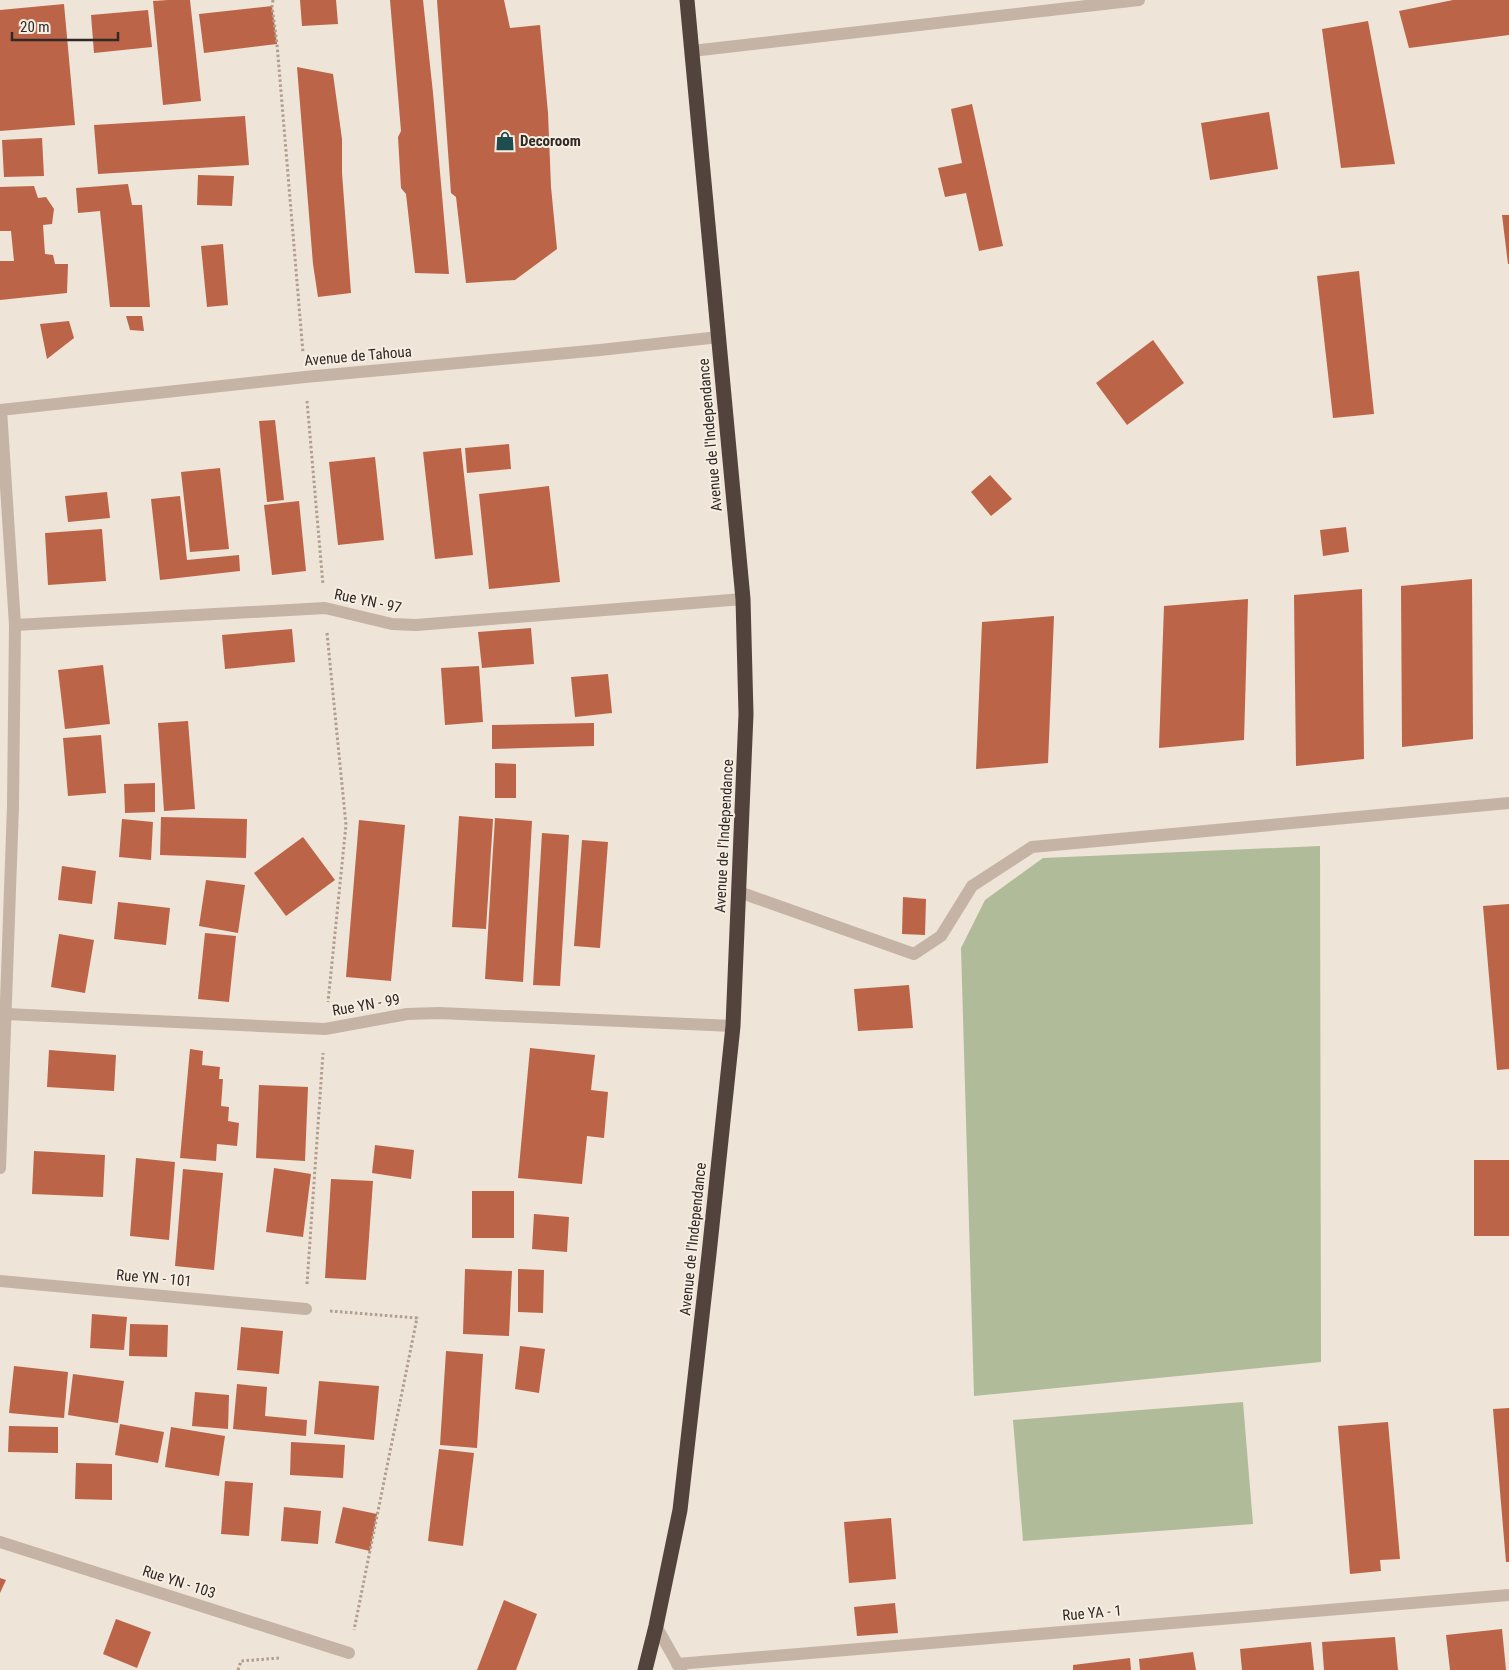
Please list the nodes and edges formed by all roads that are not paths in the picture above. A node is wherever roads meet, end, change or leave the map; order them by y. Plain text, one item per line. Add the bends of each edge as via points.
1 (687, 0) edge
2 (1139, 0) edge
3 (692, 51) junction
4 (719, 337) junction
5 (1, 410) edge
6 (743, 599) junction
7 (15, 625) junction
8 (1509, 803) edge
9 (739, 892) junction
10 (6, 1014) junction
11 (733, 1026) junction
12 (0, 1168) edge
13 (0, 1280) edge
14 (306, 1309) road end
15 (0, 1542) edge
16 (1509, 1595) edge
17 (656, 1626) junction
18 (349, 1653) road end
19 (679, 1667) edge
20 (645, 1670) edge

1 - 3 highway, Avenue de l'Independance
2 - 3 street
3 - 4 highway, Avenue de l'Independance
4 - 5 street, Avenue de Tahoua
4 - 6 highway, Avenue de l'Independance
5 - 7 street
6 - 7 street, Rue YN - 97 via 416,625 392,624 325,608
6 - 9 highway, Avenue de l'Independance via 746,714
7 - 10 street
8 - 9 street via 1032,847 972,886 941,936 914,954
9 - 11 highway, Avenue de l'Independance
10 - 11 street, Rue YN - 99 via 325,1029 407,1014 439,1013
10 - 12 street
11 - 17 highway, Avenue de l'Independance via 680,1510
13 - 14 street, Rue YN - 101
15 - 18 street, Rue YN - 103
16 - 19 street, Rue YA - 1
17 - 19 street
17 - 20 highway, Avenue de l'Independance

